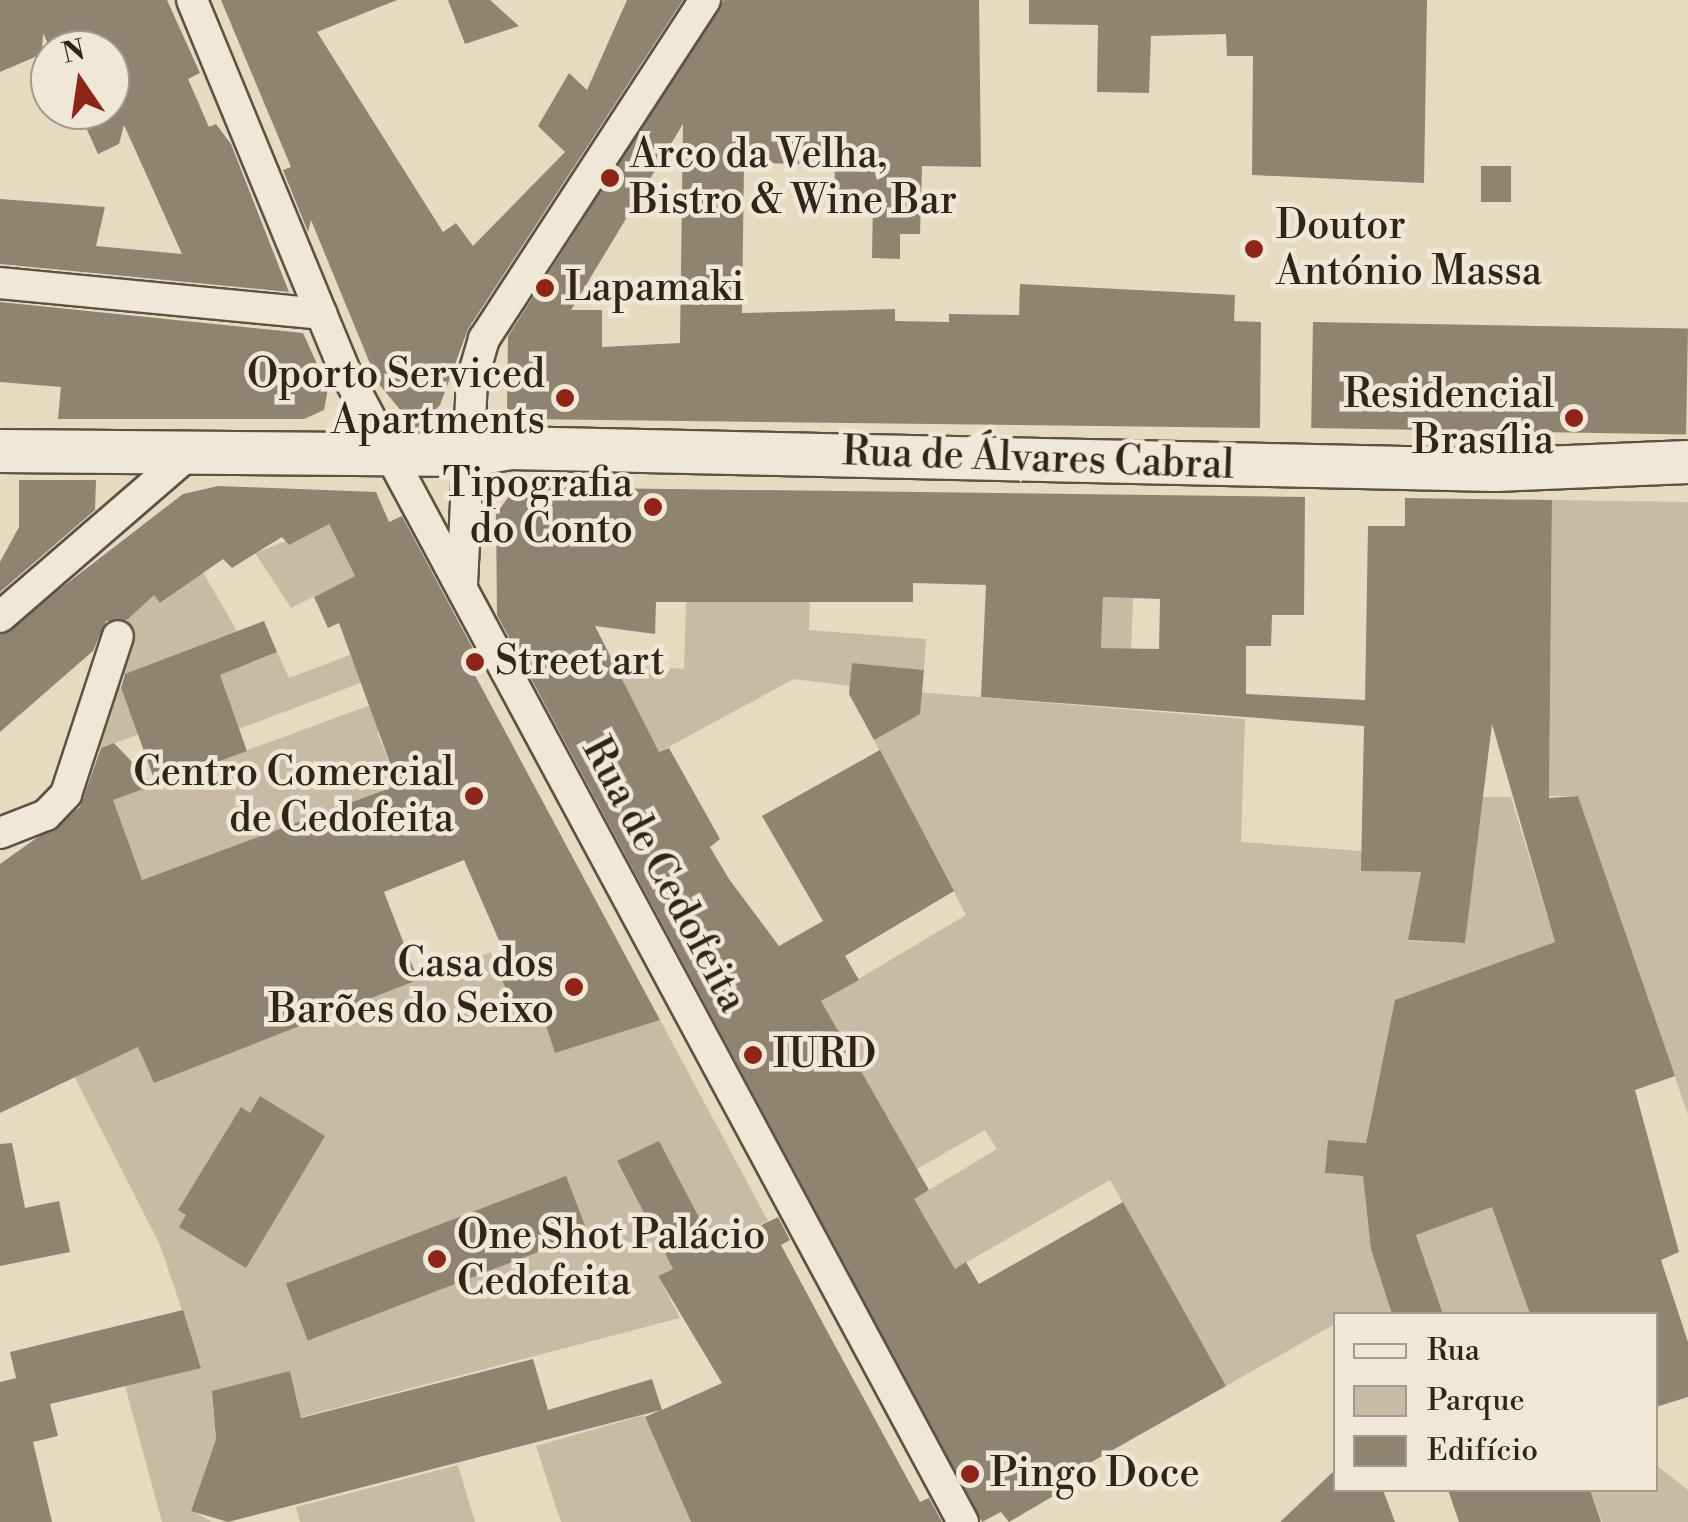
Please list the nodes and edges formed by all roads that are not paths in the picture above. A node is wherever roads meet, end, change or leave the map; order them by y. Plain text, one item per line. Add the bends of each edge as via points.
1 (192, 0) edge
2 (705, 0) edge
3 (0, 283) edge
4 (322, 314) junction
5 (0, 451) edge
6 (190, 453) junction
7 (388, 453) junction
8 (472, 455) junction
9 (1688, 462) edge
10 (462, 584) junction
11 (0, 617) edge
12 (118, 636) dead end
13 (0, 833) edge
14 (963, 1522) edge

1 - 4 street, Rua de Cedofeita
2 - 8 street via 492,324 472,380
3 - 4 street
4 - 7 street, Rua de Cedofeita
5 - 6 main road, Rua de Álvares Cabral
6 - 7 main road, Rua de Álvares Cabral
6 - 11 street
7 - 8 main road, Rua de Álvares Cabral
7 - 10 street, Rua de Cedofeita
8 - 9 main road, Rua de Álvares Cabral via 510,448 927,453 1013,464 1495,470
8 - 10 street
10 - 14 street, Rua de Cedofeita
12 - 13 street via 66,794 46,815

